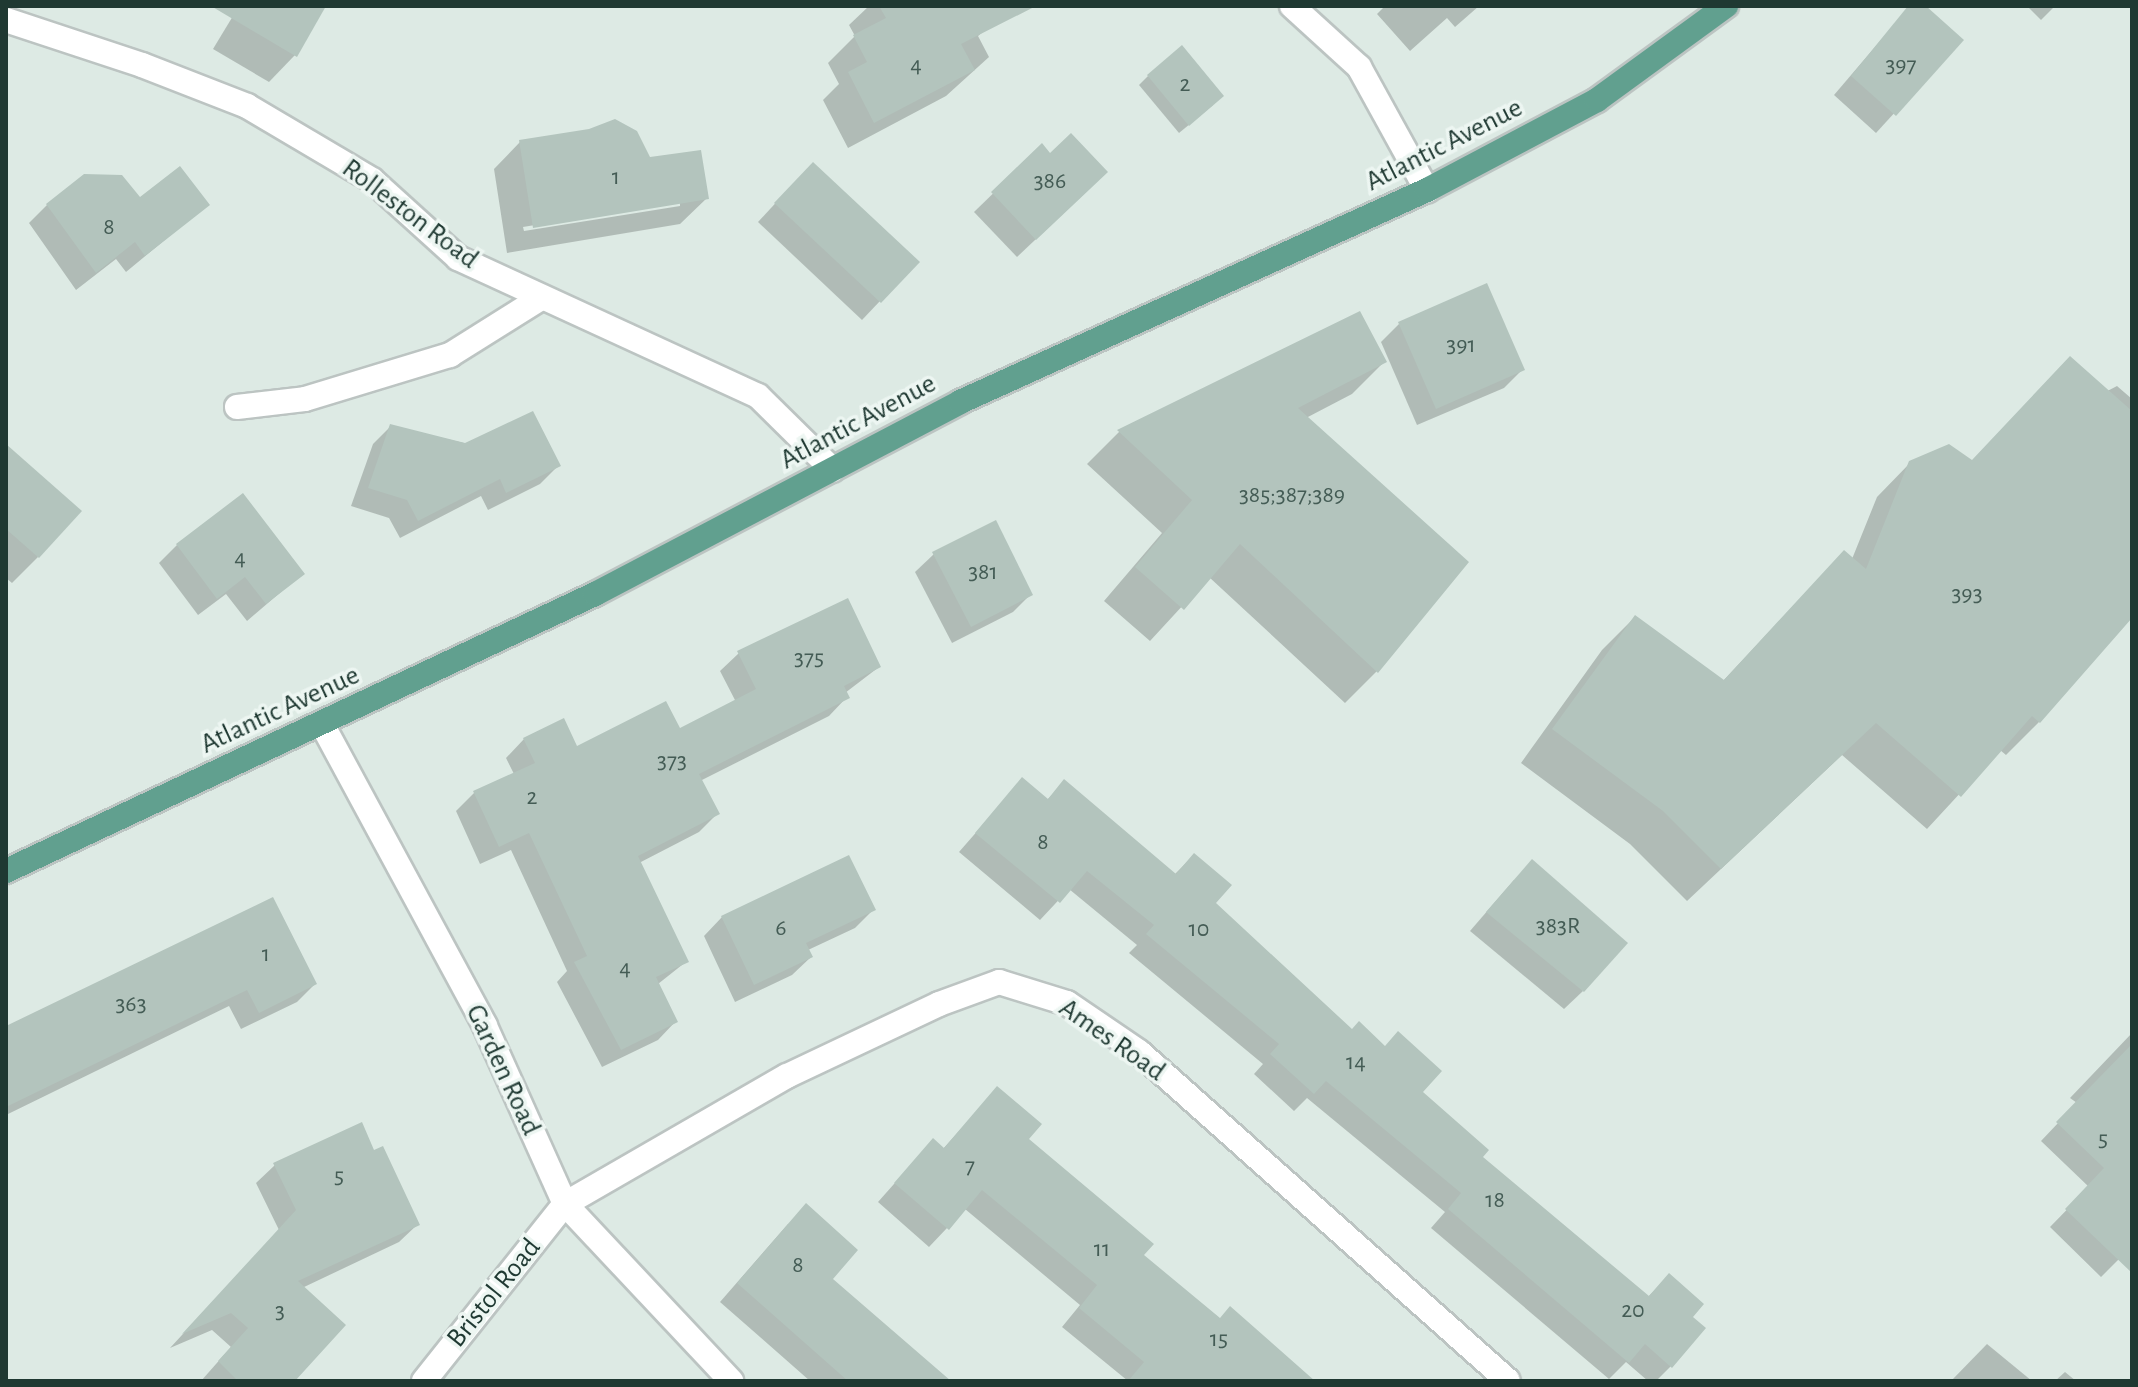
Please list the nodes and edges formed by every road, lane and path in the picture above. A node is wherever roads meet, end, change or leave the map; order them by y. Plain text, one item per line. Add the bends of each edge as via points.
1 (1292, 6) edge
2 (1726, 6) edge
3 (6, 20) edge
4 (1427, 190) junction
5 (541, 298) junction
6 (237, 407) dead end
7 (833, 470) junction
8 (322, 724) junction
9 (6, 871) edge
10 (565, 1204) junction
11 (424, 1381) edge
12 (731, 1381) edge
13 (1508, 1381) edge

1 - 4 street via 1359,67
2 - 4 main road, Atlantic Avenue via 1597,100
3 - 5 street, Rolleston Road via 247,106 372,180 458,258
4 - 7 main road, Atlantic Avenue via 960,402
5 - 6 street via 450,355 305,399
5 - 7 street, Rolleston Road via 674,353 758,396
7 - 8 main road, Atlantic Avenue via 595,594
8 - 9 main road, Atlantic Avenue
8 - 10 street, Garden Road via 485,1026
10 - 11 street, Bristol Road
10 - 12 street, Garden Road
10 - 13 street, Ames Road via 787,1076 939,1004 999,982 1067,1003 1139,1052

